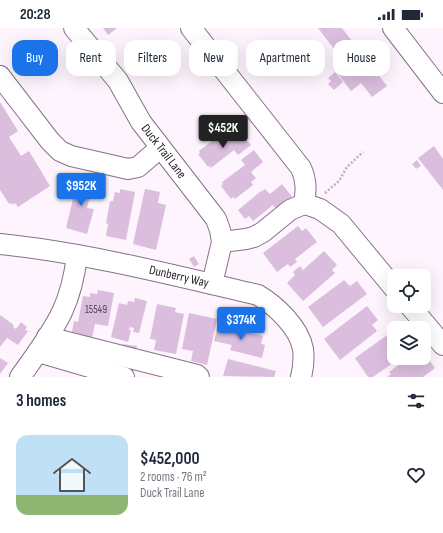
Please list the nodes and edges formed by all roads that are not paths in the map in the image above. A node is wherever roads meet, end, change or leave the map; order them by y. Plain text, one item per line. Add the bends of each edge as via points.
1 (74, 28) edge
2 (191, 28) edge
3 (393, 28) edge
4 (0, 76) edge
5 (443, 93) edge
6 (160, 148) junction
7 (308, 205) junction
8 (222, 242) junction
9 (0, 244) edge
10 (77, 255) junction
11 (387, 280) edge
12 (212, 284) junction
13 (416, 313) edge
14 (42, 345) junction
15 (443, 346) edge
16 (305, 376) edge
17 (20, 377) edge
18 (124, 377) edge
19 (199, 377) edge

1 - 6 street, Duck Trail Lane via 118,82 141,122
2 - 7 street via 301,168 305,177
3 - 5 street
4 - 6 street via 50,141 60,151 71,156 128,169 138,167
6 - 8 street, Duck Trail Lane via 216,219
7 - 8 street via 290,210 254,237
7 - 11 street via 320,209 341,224
8 - 12 street, Duck Trail Lane
9 - 10 street, Dunberry Way
10 - 12 street, Dunberry Way
10 - 14 street via 63,311
12 - 16 street, Dunberry Way via 258,295 272,303 296,332 303,349
13 - 15 street
14 - 17 street
14 - 18 street
14 - 19 street

